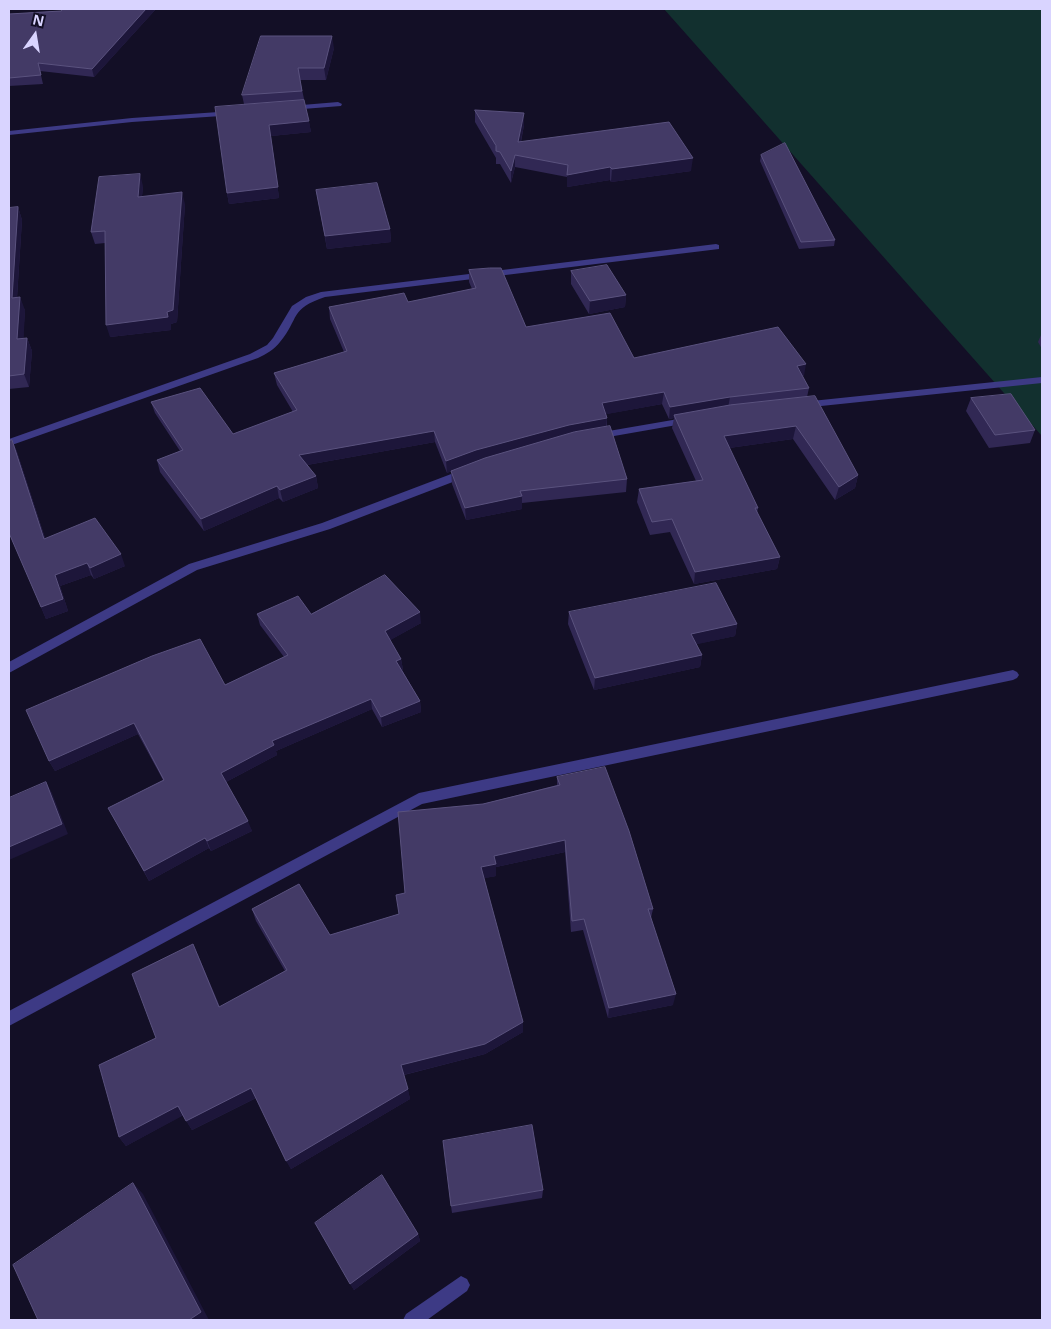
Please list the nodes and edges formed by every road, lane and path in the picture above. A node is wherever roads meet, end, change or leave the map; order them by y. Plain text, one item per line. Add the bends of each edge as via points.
1 (338, 104) dead end
2 (281, 109) edge
3 (243, 112) edge
4 (9, 133) edge
5 (716, 247) dead end
6 (1042, 380) edge
7 (787, 407) edge
8 (699, 418) edge
9 (583, 438) edge
10 (9, 443) edge
11 (481, 466) edge
12 (9, 668) edge
13 (1014, 675) dead end
14 (9, 1019) edge
15 (461, 1285) dead end
16 (412, 1320) edge

1 - 2 street
3 - 4 street
5 - 10 street via 324,294 295,308 277,340 254,356
6 - 7 street
8 - 9 street
11 - 12 street via 326,526 193,568
13 - 14 street via 418,799
15 - 16 street

